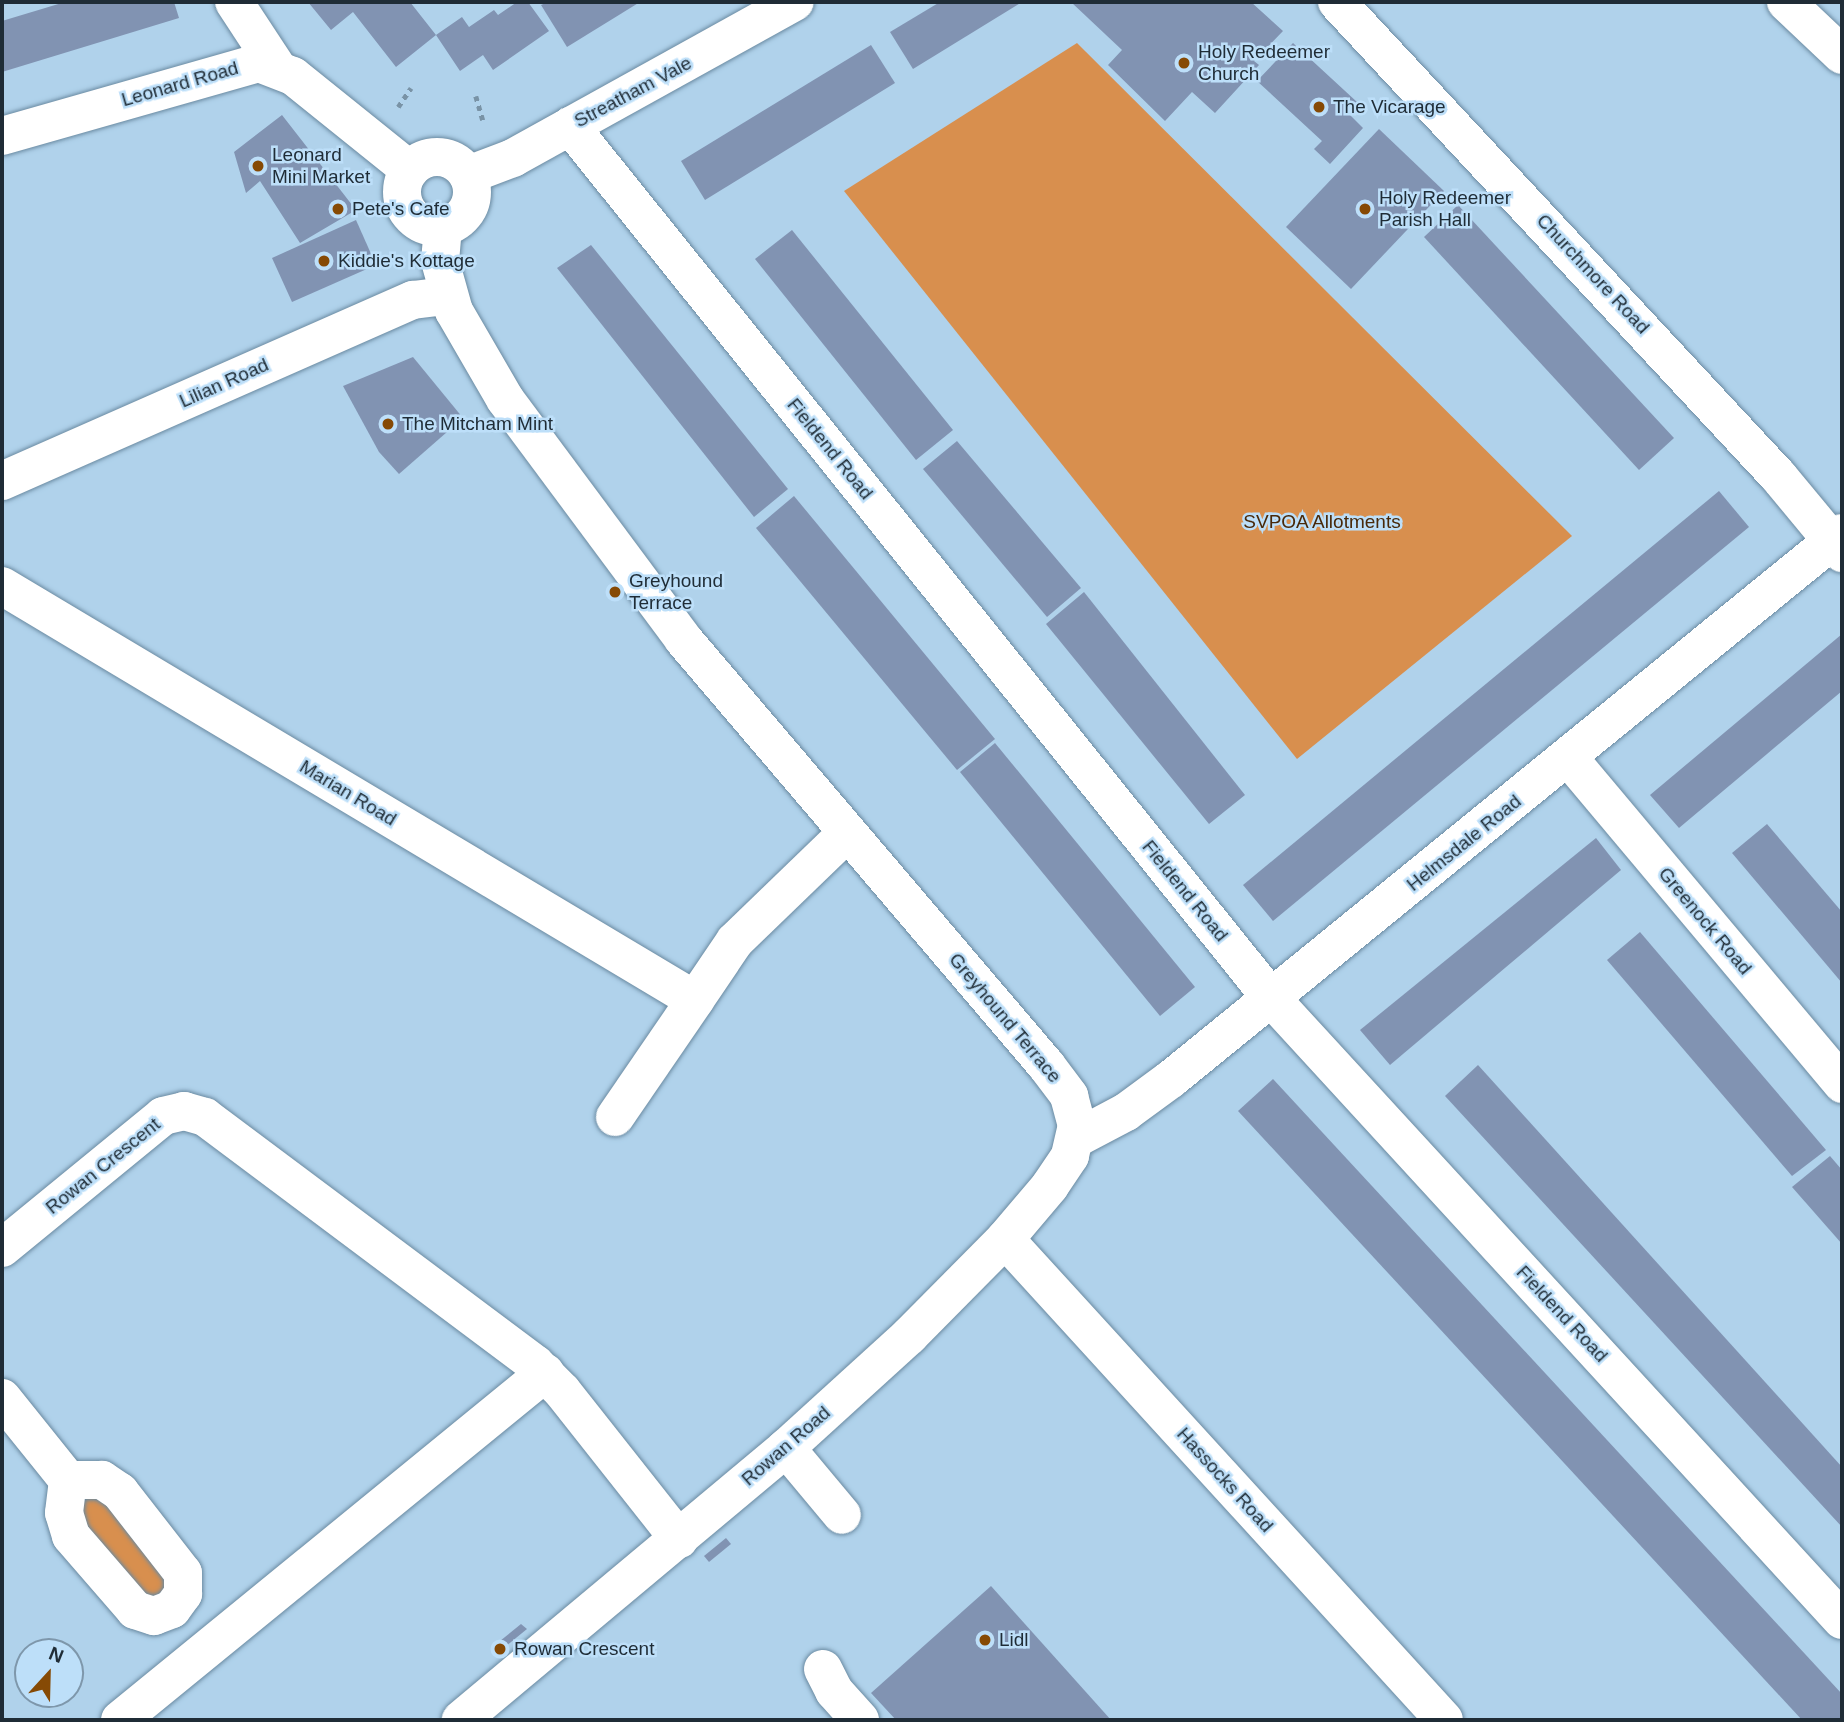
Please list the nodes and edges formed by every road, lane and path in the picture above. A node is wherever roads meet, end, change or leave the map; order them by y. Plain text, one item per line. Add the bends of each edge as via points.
1 (234, 2) edge
2 (794, 2) edge
3 (1337, 2) edge
4 (1786, 2) edge
5 (1842, 55) edge
6 (276, 66) junction
7 (411, 88) dead end
8 (476, 96) dead end
9 (398, 107) dead end
10 (483, 120) dead end
11 (570, 126) junction
12 (2, 136) edge
13 (410, 170) junction
14 (468, 175) junction
15 (443, 227) junction
16 (449, 296) junction
17 (2, 481) edge
18 (1839, 542) edge
19 (2, 586) edge
20 (1568, 757) junction
21 (847, 833) junction
22 (1272, 999) junction
23 (695, 1000) junction
24 (1842, 1084) edge
25 (615, 1117) dead end
26 (1075, 1139) junction
27 (1005, 1238) junction
28 (2, 1248) edge
29 (545, 1373) junction
30 (2, 1398) edge
31 (786, 1448) junction
32 (68, 1480) junction
33 (842, 1515) dead end
34 (678, 1539) junction
35 (172, 1609) junction
36 (1842, 1620) edge
37 (208, 1648) junction
38 (823, 1669) dead end
39 (120, 1720) edge
40 (461, 1720) edge
41 (860, 1720) edge
42 (1444, 1720) edge

1 - 6 street
2 - 11 street, Streatham Vale
3 - 18 street, Churchmore Road
4 - 5 street
6 - 12 street, Leonard Road via 237,66
6 - 13 street
7 - 9 path
8 - 10 path
11 - 14 street, Streatham Vale via 508,161
11 - 22 street, Fieldend Road
13 - 14 street via 434,157 459,165
13 - 15 street via 402,189 407,210 422,224
14 - 15 street via 472,188 466,213
15 - 16 street, Greyhound Terrace via 440,261
16 - 17 street, Lilian Road via 413,300
16 - 21 street, Greyhound Terrace via 482,367 618,554 716,680
18 - 20 street, Helmsdale Road
19 - 23 street, Marian Road
20 - 22 street, Helmsdale Road
20 - 24 street, Greenock Road
21 - 23 street via 734,941
21 - 26 street, Greyhound Terrace via 1061,1083 1075,1108
22 - 26 street, Helmsdale Road via 1126,1112
22 - 36 street, Fieldend Road
23 - 25 street
26 - 27 street, Rowan Road via 1065,1165
27 - 31 street, Rowan Road via 909,1336
27 - 42 street, Hassocks Road
28 - 29 street, Rowan Crescent via 152,1124 173,1112 195,1113 235,1136
29 - 34 street, Rowan Crescent
29 - 37 street
30 - 32 street
31 - 33 street
31 - 34 street, Rowan Road
32 - 35 street via 64,1513 71,1536 135,1610 154,1616
32 - 35 street via 102,1480 120,1492 183,1573 183,1594
34 - 40 street, Rowan Road
35 - 37 street
37 - 39 street
38 - 41 street via 834,1691

